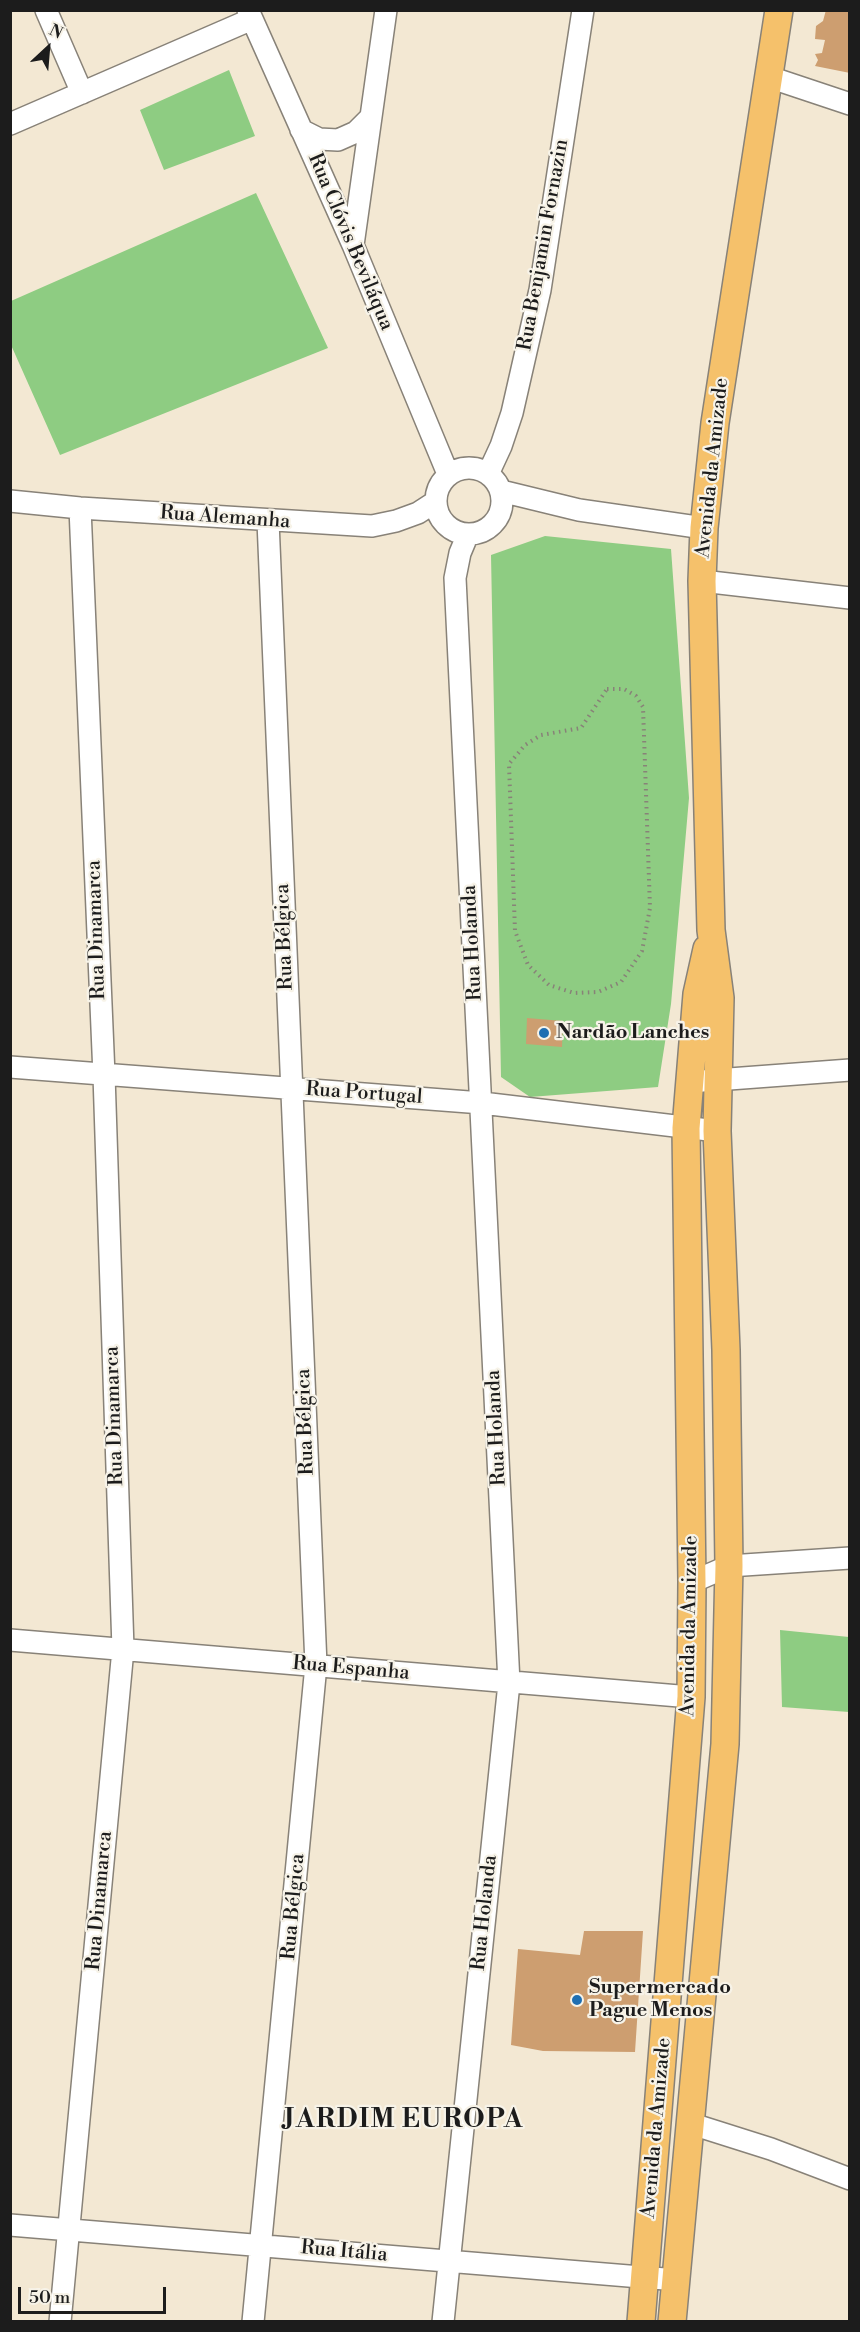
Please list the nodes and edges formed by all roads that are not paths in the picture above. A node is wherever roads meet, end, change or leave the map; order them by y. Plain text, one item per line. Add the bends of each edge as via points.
1 (45, 10) edge
2 (386, 10) edge
3 (583, 10) edge
4 (780, 10) edge
5 (250, 15) edge
6 (769, 77) junction
7 (82, 93) junction
8 (849, 104) edge
9 (370, 118) junction
10 (10, 124) edge
11 (301, 130) junction
12 (353, 245) junction
13 (448, 474) junction
14 (488, 474) junction
15 (501, 491) junction
16 (10, 501) edge
17 (435, 502) junction
18 (80, 508) junction
19 (267, 521) junction
20 (704, 528) junction
21 (468, 534) junction
22 (702, 580) junction
23 (849, 598) edge
24 (711, 930) junction
25 (10, 1067) edge
26 (849, 1070) edge
27 (104, 1075) junction
28 (689, 1082) junction
29 (719, 1082) junction
30 (291, 1088) junction
31 (482, 1103) junction
32 (686, 1128) junction
33 (717, 1131) junction
34 (849, 1558) edge
35 (729, 1566) junction
36 (692, 1582) junction
37 (10, 1640) edge
38 (123, 1649) junction
39 (316, 1665) junction
40 (509, 1683) junction
41 (691, 1697) junction
42 (725, 1744) junction
43 (692, 2124) junction
44 (849, 2179) edge
45 (10, 2225) edge
46 (70, 2230) junction
47 (262, 2246) junction
48 (449, 2261) junction
49 (645, 2278) junction
50 (678, 2280) junction
51 (60, 2322) edge
52 (253, 2322) edge
53 (442, 2322) edge
54 (641, 2322) edge
55 (672, 2322) edge

1 - 7 street
2 - 9 street
3 - 14 street, Rua Benjamin Fornazin via 540,290 512,413
4 - 6 main road, Avenida da Amizade
5 - 7 street
5 - 11 street, Rua Clóvis Beviláqua
6 - 8 street
6 - 20 main road, Avenida da Amizade via 715,423
7 - 10 street
9 - 11 street via 356,132 338,140 319,139
9 - 12 street
11 - 12 street, Rua Clóvis Beviláqua
12 - 13 street, Rua Clóvis Beviláqua
13 - 14 street via 468,468
13 - 17 street
14 - 15 street
15 - 20 street via 579,510
15 - 21 street via 499,516 491,526
16 - 18 street, Rua Alemanha
17 - 19 street, Rua Alemanha via 396,522 372,526
17 - 21 street via 442,520
18 - 19 street, Rua Alemanha
18 - 27 street, Rua Dinamarca
19 - 30 street, Rua Bélgica
20 - 22 main road, Avenida da Amizade
21 - 31 street, Rua Holanda via 459,553 455,578
22 - 23 street
22 - 24 main road, Avenida da Amizade
24 - 28 main road, Avenida da Amizade via 697,994
24 - 29 main road, Avenida da Amizade via 720,998
25 - 27 street, Rua Portugal
26 - 29 street
27 - 30 street, Rua Portugal
27 - 38 street, Rua Dinamarca
28 - 29 street
28 - 32 main road, Avenida da Amizade
29 - 33 main road, Avenida da Amizade
30 - 31 street, Rua Portugal
30 - 39 street, Rua Bélgica
31 - 32 street, Rua Portugal
31 - 40 street, Rua Holanda
32 - 33 street, Rua Portugal
32 - 36 main road, Avenida da Amizade
33 - 35 main road, Avenida da Amizade
34 - 35 street
35 - 36 street
35 - 42 main road, Avenida da Amizade
36 - 41 main road, Avenida da Amizade
37 - 38 street, Rua Espanha
38 - 39 street, Rua Espanha
38 - 46 street, Rua Dinamarca
39 - 40 street, Rua Espanha
39 - 47 street, Rua Bélgica
40 - 41 street, Rua Espanha
40 - 48 street, Rua Holanda
41 - 42 main road via 712,1704
41 - 49 main road, Avenida da Amizade
42 - 43 main road, Avenida da Amizade
43 - 44 street
43 - 50 main road, Avenida da Amizade
45 - 46 street, Rua Itália
46 - 47 street, Rua Itália
46 - 51 street, Rua Dinamarca
47 - 48 street, Rua Itália
47 - 52 street, Rua Bélgica
48 - 49 street, Rua Itália
48 - 53 street, Rua Holanda
49 - 50 street, Rua Itália
49 - 54 main road, Avenida da Amizade
50 - 55 main road, Avenida da Amizade

